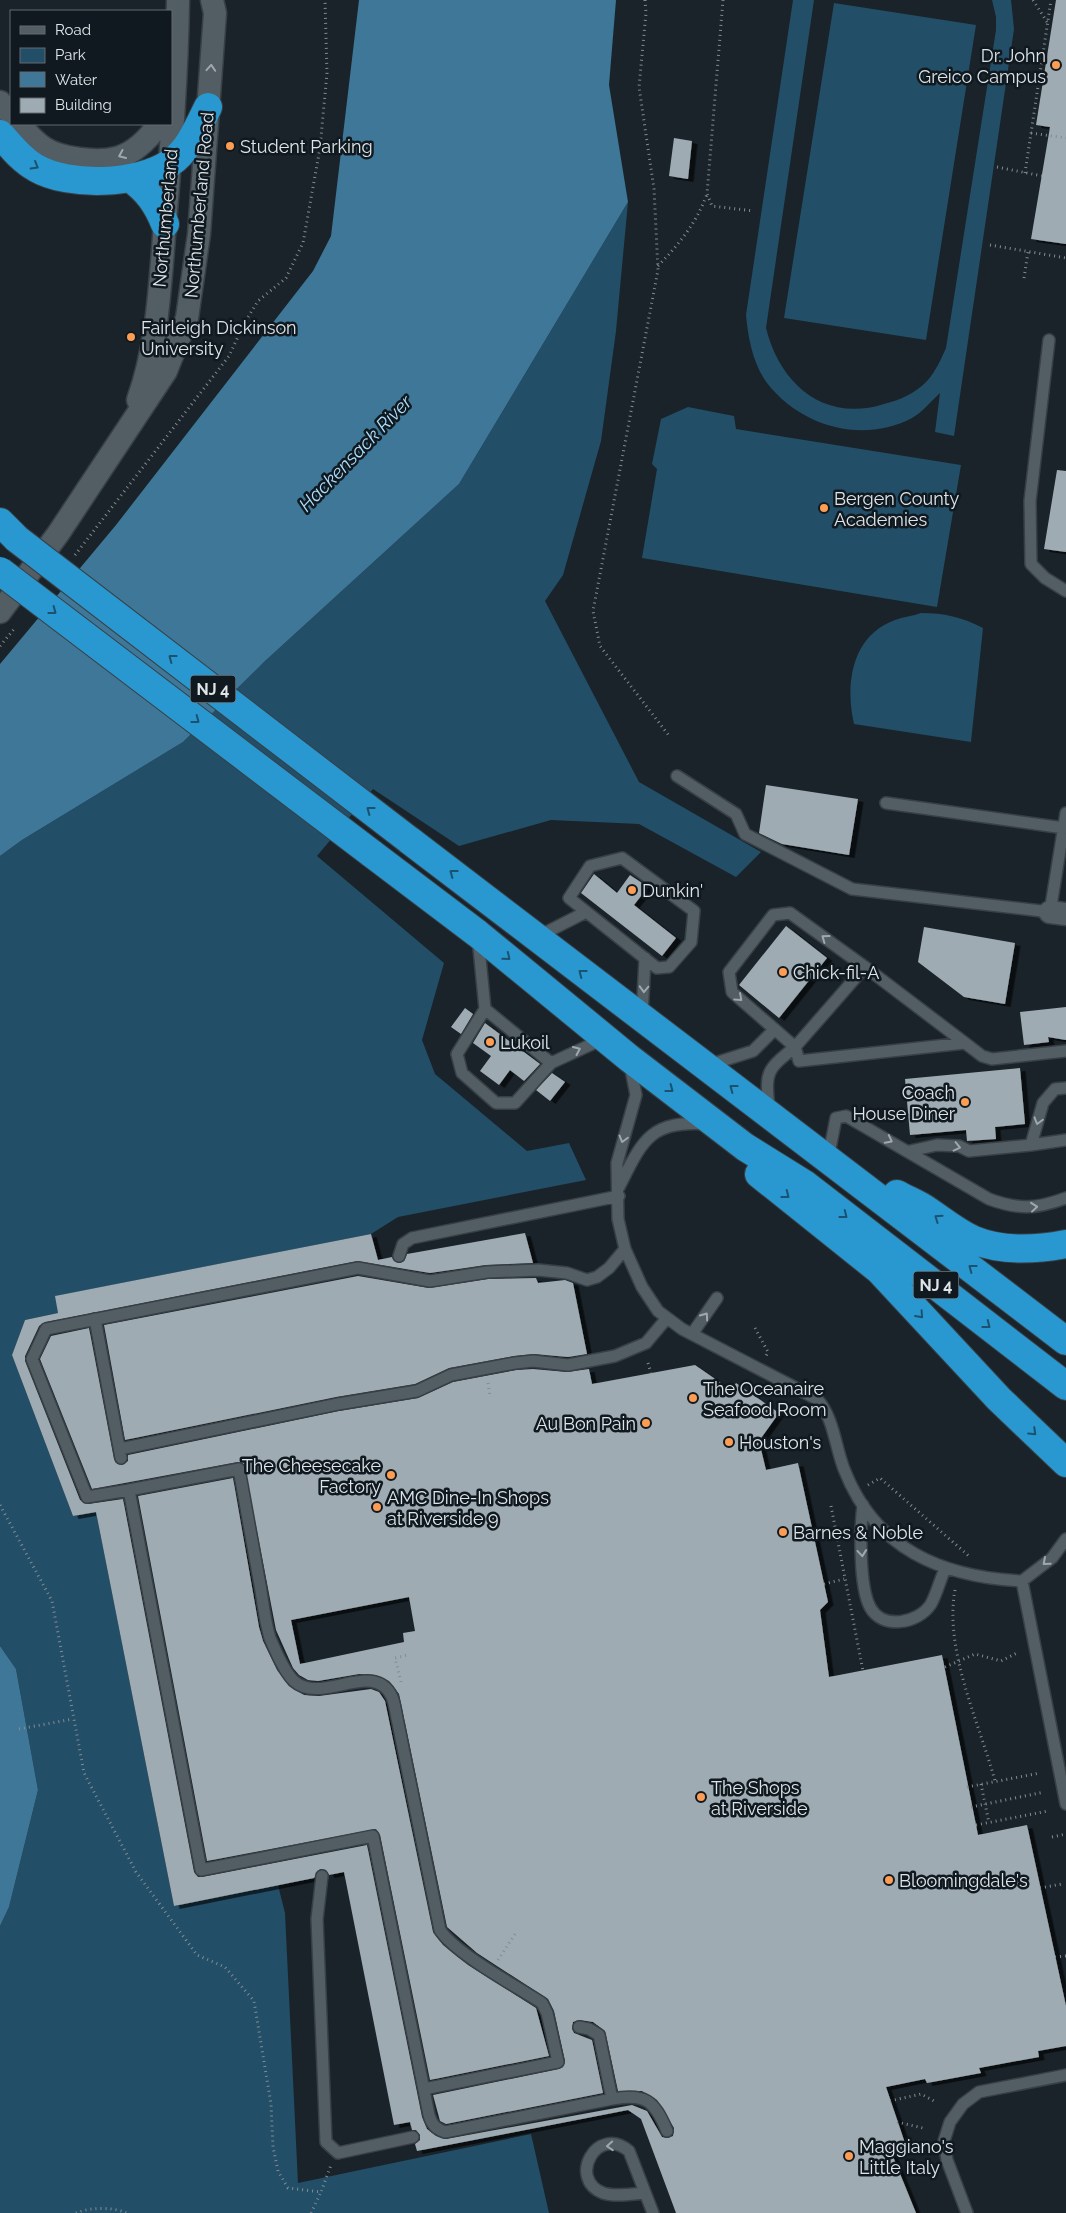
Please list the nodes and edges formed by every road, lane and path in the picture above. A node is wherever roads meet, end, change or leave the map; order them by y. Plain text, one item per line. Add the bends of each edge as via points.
1 (178, 0) edge
2 (325, 0) edge
3 (645, 0) edge
4 (723, 0) edge
5 (1033, 0) edge
6 (1051, 0) edge
7 (213, 6) edge
8 (1048, 22) junction
9 (0, 102) edge
10 (172, 104) edge
11 (208, 106) junction
12 (10, 114) edge
13 (20, 125) edge
14 (158, 125) edge
15 (171, 125) edge
16 (1031, 133) junction
17 (0, 134) edge
18 (1066, 138) edge
19 (170, 163) junction
20 (997, 167) dead end
21 (1025, 173) junction
22 (1042, 176) dead end
23 (130, 178) junction
24 (707, 194) junction
25 (754, 211) dead end
26 (165, 224) junction
27 (990, 245) dead end
28 (1028, 252) junction
29 (1066, 258) edge
30 (658, 266) junction
31 (1024, 278) dead end
32 (1049, 340) dead end
33 (127, 432) junction
34 (6, 529) edge
35 (74, 556) dead end
36 (0, 571) edge
37 (1066, 591) edge
38 (9, 618) edge
39 (0, 646) edge
40 (670, 736) dead end
41 (677, 776) dead end
42 (886, 803) dead end
43 (1066, 813) edge
44 (1064, 828) junction
45 (586, 912) junction
46 (1058, 913) edge
47 (478, 934) junction
48 (536, 938) junction
49 (645, 958) junction
50 (865, 967) junction
51 (485, 1009) junction
52 (642, 1019) junction
53 (774, 1030) junction
54 (605, 1038) junction
55 (966, 1043) junction
56 (795, 1047) junction
57 (1066, 1051) edge
58 (629, 1058) junction
59 (551, 1063) junction
60 (705, 1066) junction
61 (1066, 1088) edge
62 (769, 1115) junction
63 (717, 1125) junction
64 (1066, 1140) edge
65 (1031, 1145) junction
66 (745, 1147) junction
67 (910, 1151) junction
68 (828, 1159) junction
69 (619, 1192) junction
70 (1066, 1198) edge
71 (1066, 1244) edge
72 (625, 1249) junction
73 (399, 1256) dead end
74 (717, 1298) dead end
75 (667, 1318) junction
76 (95, 1319) junction
77 (692, 1334) junction
78 (1066, 1341) edge
79 (648, 1363) dead end
80 (651, 1373) dead end
81 (1066, 1386) edge
82 (1063, 1464) edge
83 (129, 1490) junction
84 (855, 1493) junction
85 (0, 1505) edge
86 (863, 1505) junction
87 (1066, 1539) edge
88 (945, 1569) junction
89 (969, 1576) junction
90 (844, 1579) dead end
91 (1022, 1581) junction
92 (824, 1584) dead end
93 (955, 1590) dead end
94 (1017, 1653) dead end
95 (407, 1655) dead end
96 (958, 1661) junction
97 (945, 1668) dead end
98 (392, 1697) junction
99 (73, 1719) junction
100 (19, 1729) dead end
101 (1040, 1773) dead end
102 (995, 1781) junction
103 (981, 1784) junction
104 (967, 1787) dead end
105 (1044, 1792) dead end
106 (985, 1804) junction
107 (1066, 1804) edge
108 (971, 1806) dead end
109 (1048, 1811) dead end
110 (989, 1823) junction
111 (976, 1825) dead end
112 (1066, 1834) edge
113 (1052, 1836) dead end
114 (322, 1876) dead end
115 (1062, 1884) dead end
116 (1040, 1888) dead end
117 (515, 1934) dead end
118 (1066, 1956) edge
119 (1055, 1957) dead end
120 (492, 1971) junction
121 (578, 2027) dead end
122 (1066, 2076) edge
123 (424, 2089) junction
124 (612, 2099) junction
125 (890, 2101) dead end
126 (936, 2102) dead end
127 (897, 2122) dead end
128 (923, 2128) dead end
129 (667, 2131) dead end
130 (414, 2137) dead end
131 (338, 2153) junction
132 (320, 2192) junction
133 (645, 2193) junction
134 (76, 2213) edge
135 (127, 2213) edge
136 (311, 2213) edge
137 (653, 2213) edge
138 (967, 2213) edge

1 - 10 street, Northumberland
2 - 35 path via 327,73 320,148 303,244 286,278 258,301 229,356
3 - 30 path via 639,87 654,188
4 - 24 path
5 - 8 path
6 - 8 path
11 -> 7 street, Northumberland Road
8 - 16 path
9 - 12 street
11 - 19 highway via 192,139
11 - 33 street, Northumberland Road via 199,234 187,318 166,371
14 -> 13 street via 136,149 117,158 85,159 63,157 44,148
15 - 19 street, Northumberland
16 - 18 path
16 - 21 path
17 -> 23 highway via 36,169 60,177 103,182
19 - 23 highway
19 - 26 street, Northumberland
20 - 21 path
21 - 22 path
23 - 26 highway via 145,189
24 - 25 path via 712,206
24 - 30 path via 686,236
26 - 33 street, Northumberland via 156,325 145,382
27 - 28 path
28 - 29 path
28 - 31 path
30 - 40 path via 593,611 600,646
32 - 37 lane via 1030,502 1031,564 1044,578
33 - 38 street, Northumberland Road via 58,534
48 -> 34 highway, NJ 4, bridge
36 -> 47 highway, NJ 4, bridge
38 - 39 path
41 - 46 lane via 736,814 745,834 852,889
42 - 44 lane
43 - 44 lane
44 - 46 lane
45 - 48 lane
45 - 49 lane
45 - 49 lane via 569,898 590,866 622,858 694,911 691,942 669,967 657,968
47 - 51 lane
47 -> 54 highway, NJ 4
52 -> 48 highway, NJ 4
49 -> 52 lane
50 -> 53 lane via 790,912 774,915 729,972 732,992
50 - 55 lane
50 - 56 lane
51 - 59 lane
51 - 59 lane via 457,1054 462,1073 496,1103 515,1103
52 - 60 highway, NJ 4
53 - 56 lane
53 - 60 lane via 753,1051
54 - 58 highway, NJ 4
59 -> 54 lane
55 - 56 lane via 800,1061
55 - 57 lane via 982,1056 992,1059
56 - 62 lane via 769,1070
58 -> 63 highway, NJ 4
58 -> 69 lane via 636,1095 617,1163
62 -> 60 highway, NJ 4
61 -> 65 lane via 1055,1089 1043,1103
62 - 68 highway, NJ 4
63 - 66 highway, NJ 4
63 - 69 lane via 684,1123 663,1128 640,1146
64 - 65 lane
67 -> 65 lane via 937,1145 959,1146 969,1151
66 -> 81 highway, NJ 4 via 806,1185
66 -> 82 highway via 754,1170 879,1270
68 -> 67 lane via 836,1118 846,1116
67 -> 70 lane via 989,1199 1008,1206 1036,1208
71 -> 68 highway via 1027,1249 973,1240 923,1207
78 -> 68 highway, NJ 4
69 - 72 lane via 618,1219
69 - 73 lane via 412,1238 403,1244
72 - 75 lane via 642,1286 658,1311
72 - 76 lane via 609,1268 587,1280 567,1273 538,1270 487,1272 430,1281 358,1268
77 -> 74 lane
75 - 76 lane via 646,1343 614,1356 568,1365 533,1361 468,1372 437,1380 417,1391 347,1402 245,1429 120,1454
75 - 77 lane
76 - 83 lane via 46,1329 32,1359 87,1497
77 - 84 lane via 816,1399 826,1411
79 - 80 path
83 - 98 lane via 239,1469 270,1637 288,1674 294,1682 308,1689 376,1682
83 - 123 lane via 202,1870 373,1836
84 - 86 lane
84 - 89 path via 880,1478 972,1560
85 - 99 path via 52,1601
86 - 88 lane via 878,1525 903,1547
86 -> 88 lane via 860,1529 864,1577 869,1606 875,1615 894,1623 924,1613
87 -> 91 lane via 1052,1558
88 - 89 lane
89 - 91 lane
90 - 92 path
91 - 107 lane
93 - 96 path via 952,1624
94 - 96 path via 1001,1661 975,1654
95 - 98 path via 395,1658 402,1688
96 - 97 path
96 - 102 path
98 - 120 lane via 440,1930 445,1938
99 - 100 path
99 - 132 path via 84,1773 136,1872 197,1955 225,1966 254,2001 278,2171 288,2188
101 - 102 path
102 - 103 path
103 - 104 path
103 - 106 path
105 - 106 path
106 - 108 path
106 - 110 path
109 - 110 path
110 - 111 path
112 - 113 path
114 - 131 lane via 317,1919 326,2142
115 - 116 path
117 - 120 path
118 - 119 path
120 - 123 lane via 542,2003 558,2062
121 - 124 lane via 599,2036
122 - 138 lane via 979,2092 963,2104 950,2122 944,2141 947,2160
123 - 124 lane via 431,2121 445,2132
124 - 129 lane via 633,2095 649,2102 659,2112
125 - 126 path via 921,2094
127 - 128 path
130 - 131 lane
131 - 132 path
132 - 136 path
133 -> 133 lane via 629,2151 624,2147 600,2147 587,2160 586,2169 594,2187 602,2192
133 - 137 lane
134 - 135 path via 118,2209

